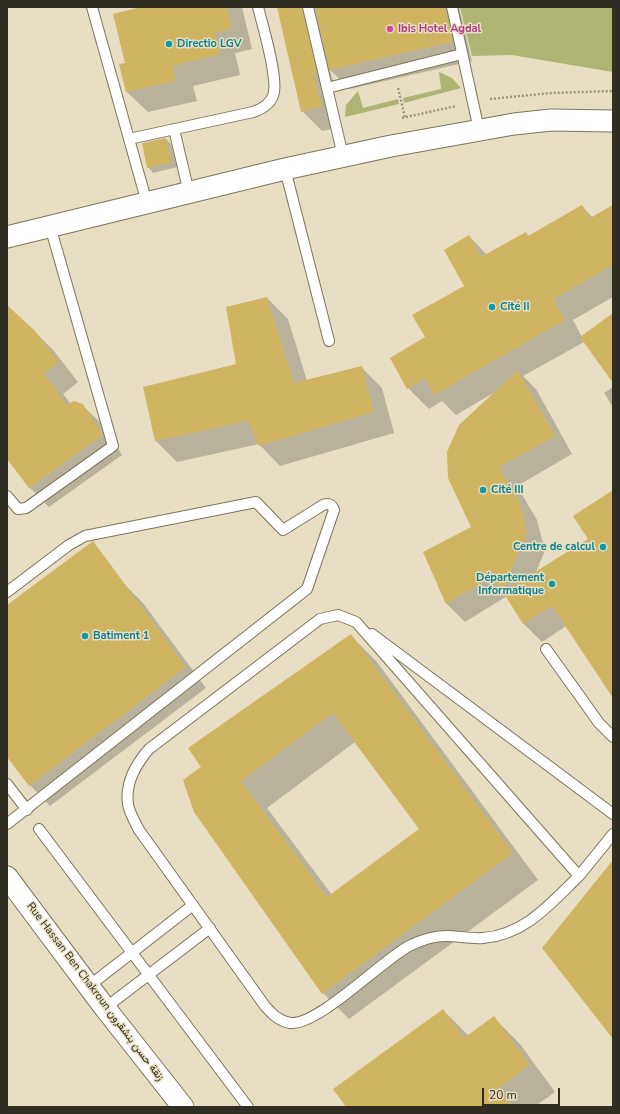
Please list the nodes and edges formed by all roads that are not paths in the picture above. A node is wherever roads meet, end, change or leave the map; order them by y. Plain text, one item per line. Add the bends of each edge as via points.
1 (92, 7) edge
2 (258, 7) edge
3 (308, 7) edge
4 (452, 7) edge
5 (462, 54) junction
6 (327, 88) junction
7 (613, 121) edge
8 (174, 130) junction
9 (479, 130) junction
10 (129, 139) junction
11 (343, 156) junction
12 (286, 169) junction
13 (189, 193) junction
14 (147, 203) junction
15 (50, 226) junction
16 (7, 237) edge
17 (329, 341) dead end
18 (7, 496) edge
19 (7, 592) edge
20 (356, 622) junction
21 (546, 649) dead end
22 (613, 737) edge
23 (7, 784) edge
24 (27, 810) junction
25 (613, 814) edge
26 (7, 824) edge
27 (39, 829) dead end
28 (613, 834) edge
29 (580, 876) junction
30 (7, 877) edge
31 (193, 905) junction
32 (210, 928) junction
33 (132, 952) junction
34 (148, 974) junction
35 (89, 986) junction
36 (105, 1008) junction
37 (183, 1107) edge
38 (248, 1107) edge

1 - 10 lane
2 - 8 lane via 274,79 271,100 260,110
3 - 6 lane
4 - 5 lane
5 - 6 lane
5 - 9 lane
6 - 11 lane
7 - 9 street via 551,120
8 - 10 lane
8 - 13 lane
9 - 11 street
10 - 14 lane
11 - 12 street
12 - 13 street
12 - 17 lane
13 - 14 street
14 - 15 street
15 - 16 street
15 - 18 lane via 113,446 26,508 18,509
19 - 24 lane via 69,545 85,536 256,502 283,530 327,503 334,510 307,589
20 - 25 lane
20 - 29 lane
20 - 31 lane via 338,615 320,619 149,750 137,763 128,787 128,805 139,830
21 - 22 lane via 599,723
23 - 24 lane
24 - 26 lane
27 - 33 lane
28 - 29 lane
29 - 32 lane via 535,918 519,929 504,935 482,938 445,936 408,946 326,1008 302,1021 291,1023 272,1015
30 - 35 street, Rue Hassan Ben Chakroun زنقة حسن بنشقرون
31 - 32 lane
31 - 33 lane
32 - 34 lane
33 - 34 lane
33 - 35 lane
34 - 36 lane
34 - 38 lane
35 - 36 street, Rue Hassan Ben Chakroun زنقة حسن بنشقرون
36 - 37 street, Rue Hassan Ben Chakroun زنقة حسن بنشقرون

